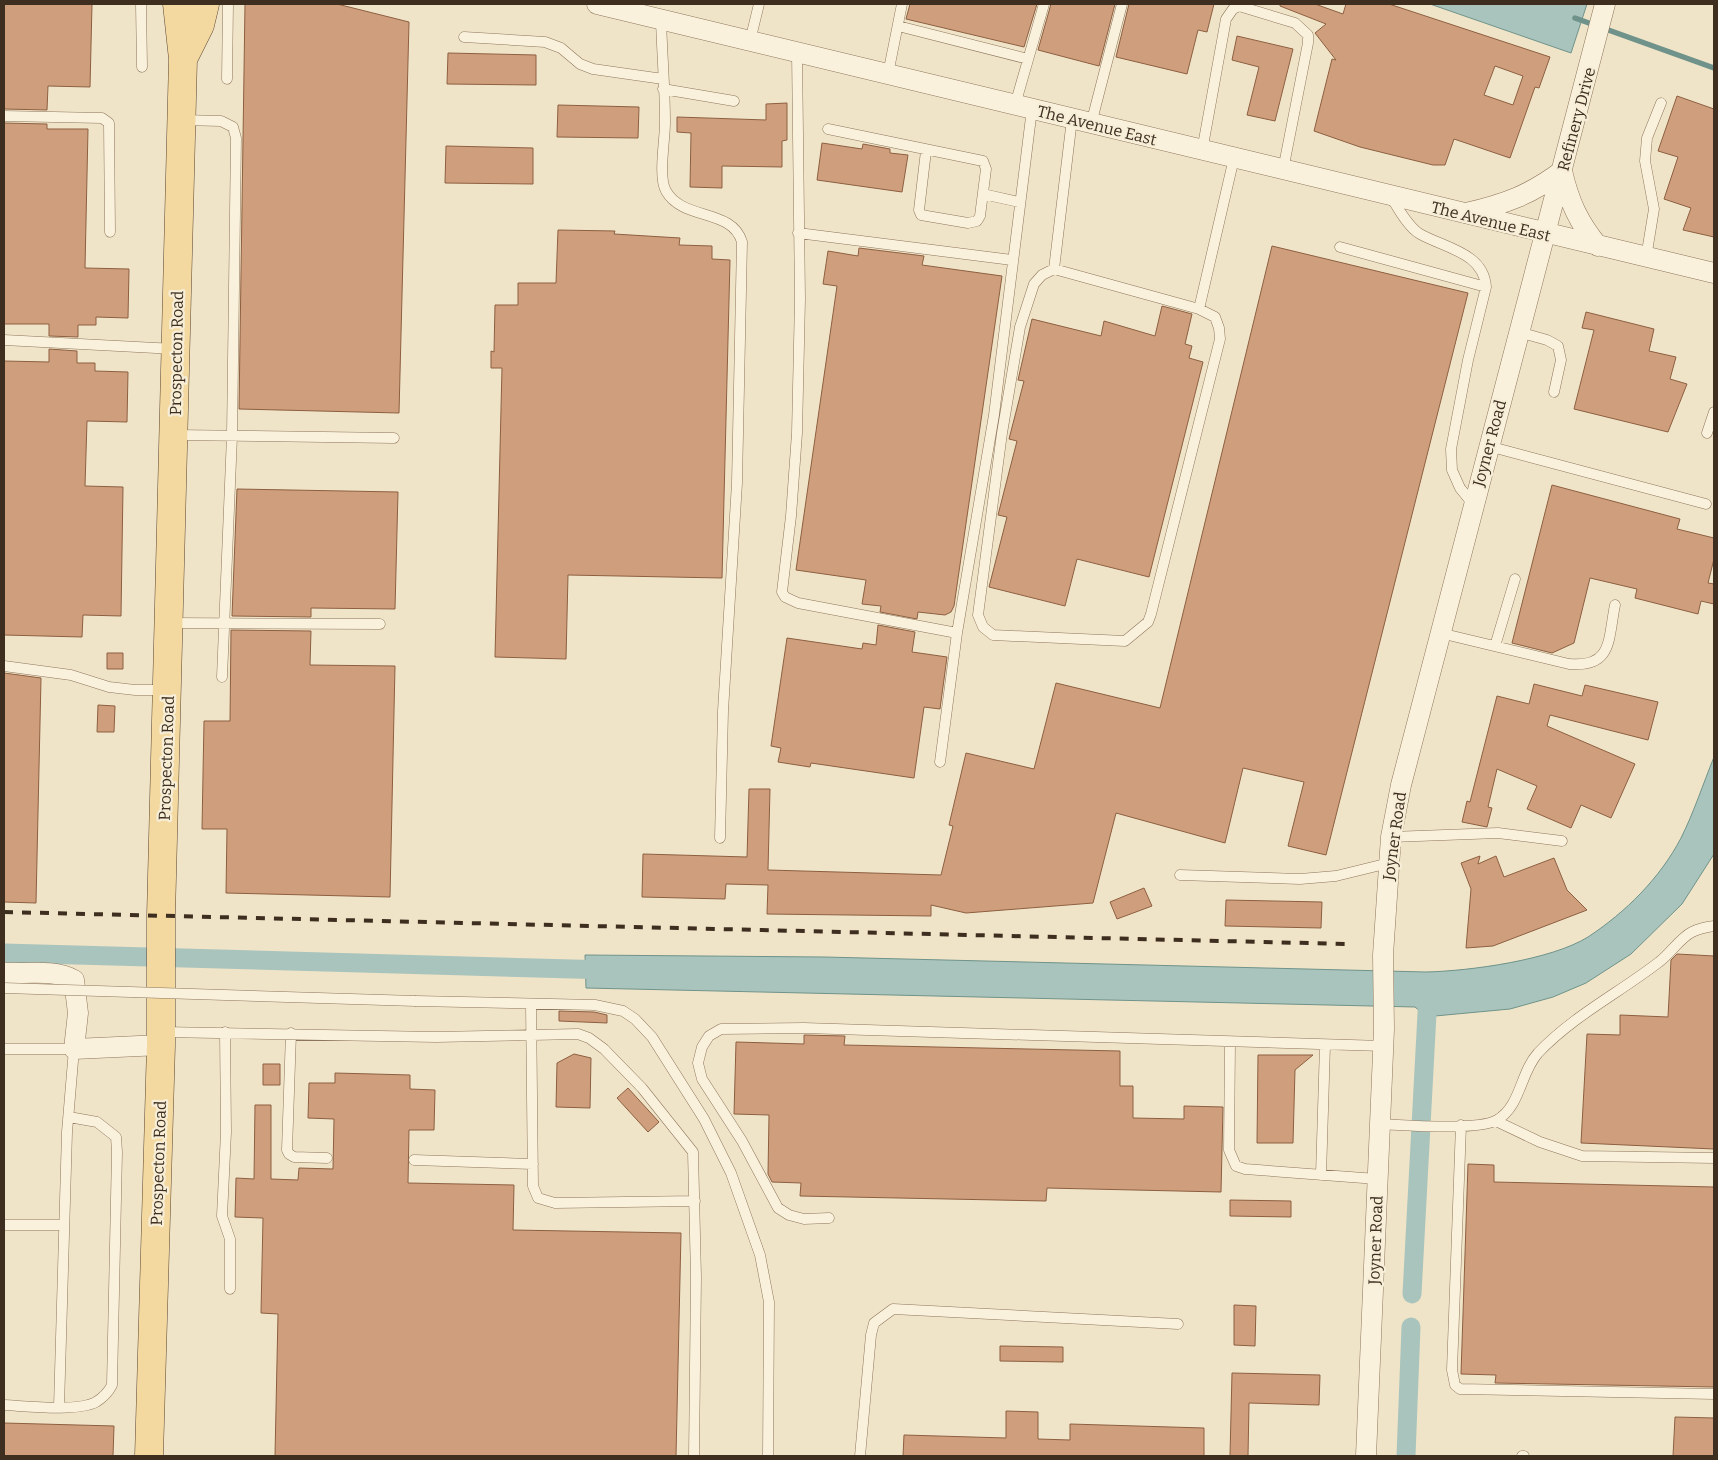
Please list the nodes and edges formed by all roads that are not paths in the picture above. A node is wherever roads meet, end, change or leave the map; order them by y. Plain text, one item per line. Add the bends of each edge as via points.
1 (141, 4) edge
2 (177, 4) edge
3 (205, 4) edge
4 (228, 4) edge
5 (597, 4) edge
6 (759, 4) edge
7 (902, 4) edge
8 (1044, 4) edge
9 (1122, 4) edge
10 (1605, 4) edge
11 (661, 19) junction
12 (898, 26) junction
13 (464, 37) dead end
14 (750, 41) junction
15 (797, 52) junction
16 (183, 60) junction
17 (1028, 60) junction
18 (142, 67) dead end
19 (888, 74) junction
20 (227, 79) dead end
21 (663, 84) junction
22 (734, 101) dead end
23 (1661, 103) dead end
24 (1023, 107) junction
25 (4, 116) edge
26 (1072, 119) junction
27 (182, 120) junction
28 (1091, 124) junction
29 (828, 129) dead end
30 (926, 151) junction
31 (1202, 151) junction
32 (1234, 158) junction
33 (1283, 170) junction
34 (1562, 172) junction
35 (982, 194) junction
36 (1390, 196) junction
37 (1019, 202) junction
38 (1462, 214) junction
39 (110, 232) dead end
40 (798, 233) junction
41 (1546, 234) junction
42 (1598, 246) junction
43 (1340, 247) dead end
44 (1646, 258) junction
45 (1012, 260) junction
46 (1054, 269) junction
47 (1714, 273) edge
48 (1486, 288) junction
49 (1199, 309) junction
50 (1519, 332) junction
51 (4, 340) edge
52 (176, 349) junction
53 (1554, 392) dead end
54 (1714, 412) edge
55 (1707, 433) dead end
56 (174, 435) junction
57 (232, 436) junction
58 (394, 438) dead end
59 (1488, 446) junction
60 (1473, 504) junction
61 (1706, 504) dead end
62 (1515, 579) dead end
63 (1615, 605) dead end
64 (170, 623) junction
65 (224, 623) junction
66 (380, 624) dead end
67 (957, 633) junction
68 (1440, 633) junction
69 (1495, 646) junction
70 (4, 666) edge
71 (222, 677) dead end
72 (168, 690) junction
73 (940, 762) dead end
74 (1391, 837) junction
75 (720, 838) dead end
76 (1562, 841) dead end
77 (1389, 863) junction
78 (1180, 875) dead end
79 (1714, 926) edge
80 (4, 973) edge
81 (4, 988) edge
82 (531, 1004) junction
83 (225, 1032) junction
84 (291, 1033) junction
85 (533, 1035) junction
86 (161, 1038) junction
87 (1383, 1038) junction
88 (1230, 1042) junction
89 (1325, 1045) junction
90 (4, 1049) edge
91 (74, 1049) junction
92 (68, 1117) junction
93 (1496, 1121) junction
94 (1380, 1124) junction
95 (1461, 1126) junction
96 (327, 1158) dead end
97 (1714, 1158) edge
98 (414, 1160) dead end
99 (533, 1164) junction
100 (1321, 1175) junction
101 (1378, 1179) junction
102 (695, 1201) junction
103 (830, 1218) dead end
104 (4, 1224) edge
105 (64, 1225) junction
106 (230, 1289) dead end
107 (1178, 1324) dead end
108 (1714, 1394) edge
109 (4, 1405) edge
110 (59, 1407) junction
111 (149, 1456) edge
112 (694, 1456) edge
113 (768, 1456) edge
114 (860, 1456) edge
115 (1366, 1456) edge

1 - 18 lane
2 - 16 main road, Prospecton Road
3 - 16 main road via 200,25
4 - 20 lane
5 - 11 street, The Avenue East
6 - 14 lane
7 - 12 lane
8 - 17 lane
9 - 28 lane
10 - 34 street, Refinery Drive
11 - 14 street, The Avenue East
11 - 21 lane
12 - 17 lane
12 - 19 lane
13 - 21 lane via 545,42 561,48 580,64 593,69
14 - 15 street, The Avenue East
15 - 19 street, The Avenue East
15 - 40 lane
16 - 27 main road, Prospecton Road
17 - 24 lane
19 - 24 street, The Avenue East
21 - 22 lane
21 - 75 lane via 662,181 665,191 672,200 688,209 733,225 742,242 737,483 723,711
23 - 44 lane via 1648,138 1644,161 1654,209
24 - 26 street, The Avenue East
24 - 37 lane
25 - 39 lane via 102,118 109,123
26 - 28 street, The Avenue East
26 - 46 lane
27 - 52 main road, Prospecton Road
27 - 57 lane via 221,121 233,127 236,138
28 - 31 street, The Avenue East
29 - 30 lane
30 - 35 lane via 983,161 986,169
30 - 35 lane via 921,215 972,223 980,216
31 - 32 street, The Avenue East
31 - 33 lane via 1226,19 1233,9 1240,6 1295,23 1308,35
32 - 33 street, The Avenue East
32 - 49 lane
33 - 36 street, The Avenue East
34 - 38 street via 1518,199
34 - 41 street, Refinery Drive
34 - 42 street via 1572,209
35 - 37 lane
36 - 38 street, The Avenue East
36 - 48 lane via 1419,234 1461,252 1481,268
37 - 45 lane
38 - 41 street, The Avenue East
40 - 45 lane
40 - 67 lane via 797,433 782,592 798,603
41 - 42 street, The Avenue East
41 - 50 street, Joyner Road
42 - 44 street, The Avenue East
43 - 48 lane
44 - 47 street, The Avenue East
45 - 67 lane via 994,415
46 - 49 lane
46 - 49 lane via 1034,284 1028,299 1020,327 1002,433 978,615 983,626 993,635 1125,641 1148,622 1220,339 1215,317
48 - 60 lane via 1451,448 1452,470 1460,488
50 - 53 lane via 1558,346 1561,360
50 - 59 street, Joyner Road
51 - 52 lane
52 - 56 main road, Prospecton Road
54 - 55 lane
56 - 57 lane
56 - 64 main road, Prospecton Road
57 - 58 lane
57 - 65 lane
59 - 60 street, Joyner Road
59 - 61 lane
60 - 68 street, Joyner Road
62 - 69 lane
63 - 69 lane via 1605,650 1594,663 1586,666
64 - 65 lane
64 - 72 main road, Prospecton Road
65 - 66 lane
65 - 71 lane
67 - 73 lane
68 - 69 lane
68 - 74 street, Joyner Road
70 - 72 lane via 71,675 109,687
72 - 86 main road, Prospecton Road
74 - 76 lane via 1498,833
74 - 77 street, Joyner Road
77 - 78 lane via 1336,876 1300,879
77 - 87 street, Joyner Road via 1383,955
79 - 93 lane via 1690,933 1657,964 1569,1025 1537,1054 1512,1105
80 - 91 street via 51,974 74,980 78,1013
81 - 82 lane, bridge
82 - 85 lane
82 - 113 lane via 595,1005 635,1018 665,1055 704,1119 731,1173 766,1280 769,1302
83 - 84 lane
83 - 86 lane
83 - 106 lane via 226,1132 222,1216 230,1239
84 - 85 lane via 436,1037
84 - 96 lane via 287,1150 294,1157
85 - 99 lane
85 - 102 lane via 578,1034 604,1049 642,1088 693,1152
86 - 91 street
86 - 111 main road, Prospecton Road
87 - 89 lane
87 - 94 street, Joyner Road
88 - 89 lane
88 - 100 lane via 1231,1160 1245,1169
88 - 103 lane via 804,1028 721,1029 709,1036 698,1063 702,1079 742,1140 778,1208 804,1219
89 - 100 lane
90 - 91 lane
91 - 92 lane
92 - 105 lane
92 - 110 lane via 97,1122 116,1138 112,1385 106,1395 94,1403
93 - 95 lane
93 - 97 lane via 1540,1142 1582,1156
94 - 95 lane
94 - 101 street, Joyner Road
95 - 108 lane via 1452,1370 1455,1386 1460,1389
98 - 99 lane
99 - 102 lane via 533,1186 538,1198 545,1201
100 - 101 lane
101 - 115 street, Joyner Road
102 - 112 lane
104 - 105 lane
105 - 110 lane
107 - 114 lane via 893,1309 874,1323 871,1335
109 - 110 lane

